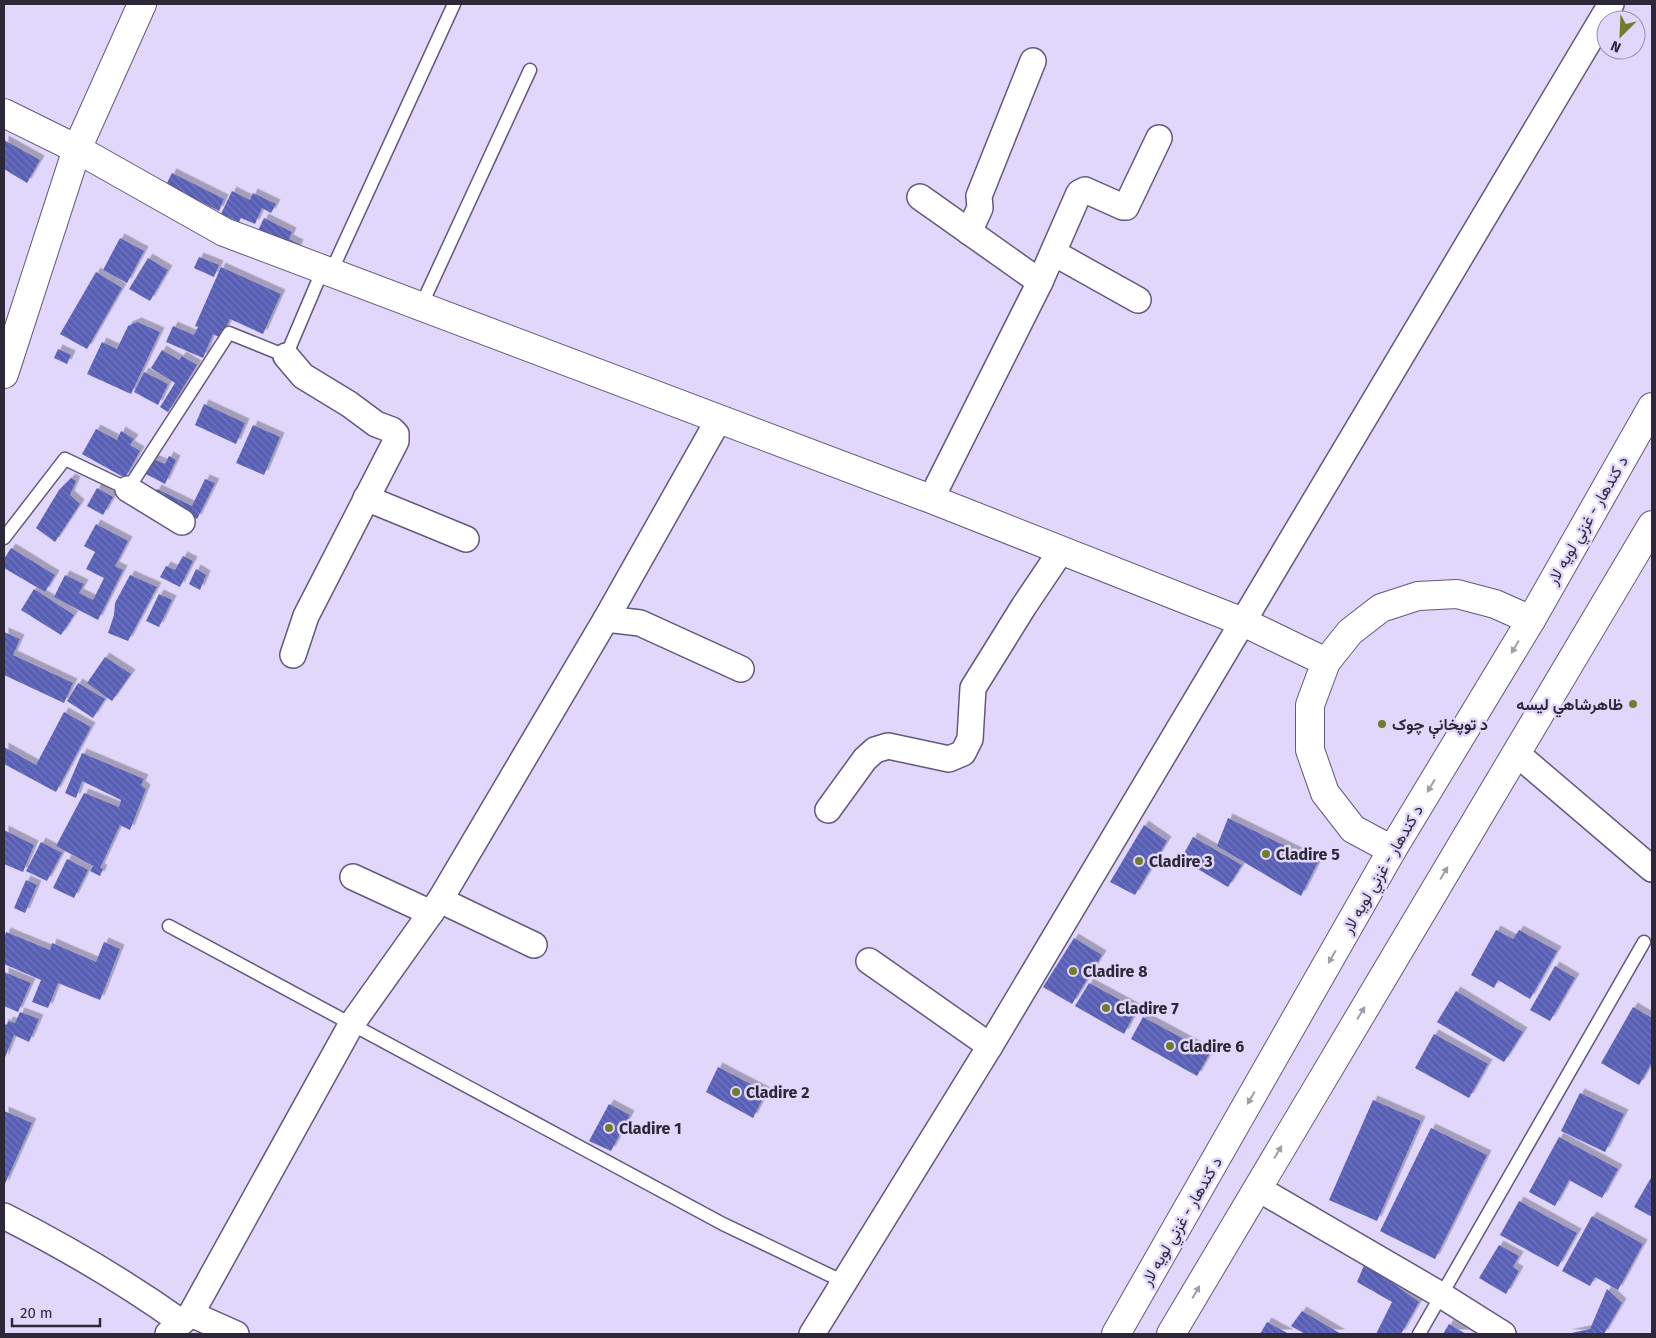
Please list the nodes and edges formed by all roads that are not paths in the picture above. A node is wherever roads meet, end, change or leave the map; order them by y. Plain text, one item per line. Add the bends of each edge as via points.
1 (142, 4) edge
2 (454, 4) edge
3 (1611, 4) edge
4 (1033, 61) dead end
5 (530, 70) dead end
6 (4, 112) edge
7 (1159, 138) dead end
8 (76, 149) junction
9 (920, 198) dead end
10 (969, 232) junction
11 (1054, 253) junction
12 (327, 270) junction
13 (1040, 282) junction
14 (1138, 300) dead end
15 (421, 306) junction
16 (286, 356) junction
17 (4, 374) edge
18 (1652, 407) edge
19 (719, 419) junction
20 (128, 490) junction
21 (366, 498) junction
22 (930, 499) junction
23 (182, 522) dead end
24 (1652, 525) edge
25 (4, 538) edge
26 (466, 539) dead end
27 (1061, 551) junction
28 (606, 619) junction
29 (1531, 620) junction
30 (1243, 622) junction
31 (292, 655) dead end
32 (1326, 662) junction
33 (741, 669) dead end
34 (1516, 753) junction
35 (828, 810) dead end
36 (1392, 850) junction
37 (1652, 869) edge
38 (353, 877) dead end
39 (435, 906) junction
40 (169, 926) dead end
41 (1644, 942) dead end
42 (534, 945) dead end
43 (869, 961) dead end
44 (351, 1025) junction
45 (990, 1046) junction
46 (1257, 1188) junction
47 (4, 1216) edge
48 (844, 1282) junction
49 (1441, 1295) junction
50 (180, 1323) edge
51 (236, 1334) edge
52 (812, 1334) edge
53 (1116, 1334) edge
54 (1171, 1334) edge
55 (1419, 1334) edge
56 (1503, 1334) edge

1 - 8 main road
2 - 12 lane
3 - 30 street
4 - 10 street via 978,196 980,208
5 - 15 lane
6 - 8 main road
7 - 11 street via 1126,207 1085,190 1079,193
8 - 12 main road via 224,232
8 - 17 main road
9 - 10 street
10 - 13 street
11 - 13 street
11 - 14 street
12 - 15 main road
12 - 16 lane
13 - 22 street
15 - 19 main road
16 - 20 lane via 229,333
16 - 21 street via 304,376 396,434 396,440
18 - 29 main road, د کندهار - غزني لويه لار
19 - 22 main road
19 - 28 street
20 - 23 street
20 - 25 lane via 65,459
21 - 26 street
21 - 31 street via 306,616
22 - 27 main road
24 - 34 main road
27 - 30 main road
27 - 35 street via 973,688 970,739 963,753 949,759 888,746 875,750 864,759
28 - 33 street via 640,623
28 - 39 street
29 - 32 main road via 1495,604 1457,594 1418,596 1381,608 1350,632
29 -> 36 main road, د کندهار - غزني لويه لار
30 - 32 main road
30 - 45 street
32 - 36 main road via 1310,704 1310,750 1325,793 1353,829
34 - 37 street
46 -> 34 main road
36 -> 53 main road, د کندهار - غزني لويه لار
38 - 39 street
39 - 42 street
39 - 44 street
40 - 44 lane
41 - 49 lane
43 - 45 street
44 - 48 lane via 723,1224
44 - 50 street
45 - 48 street
46 - 49 street
54 -> 46 main road
47 - 50 street via 63,1246
48 - 52 street
49 - 55 lane
49 - 56 street
50 - 51 street

